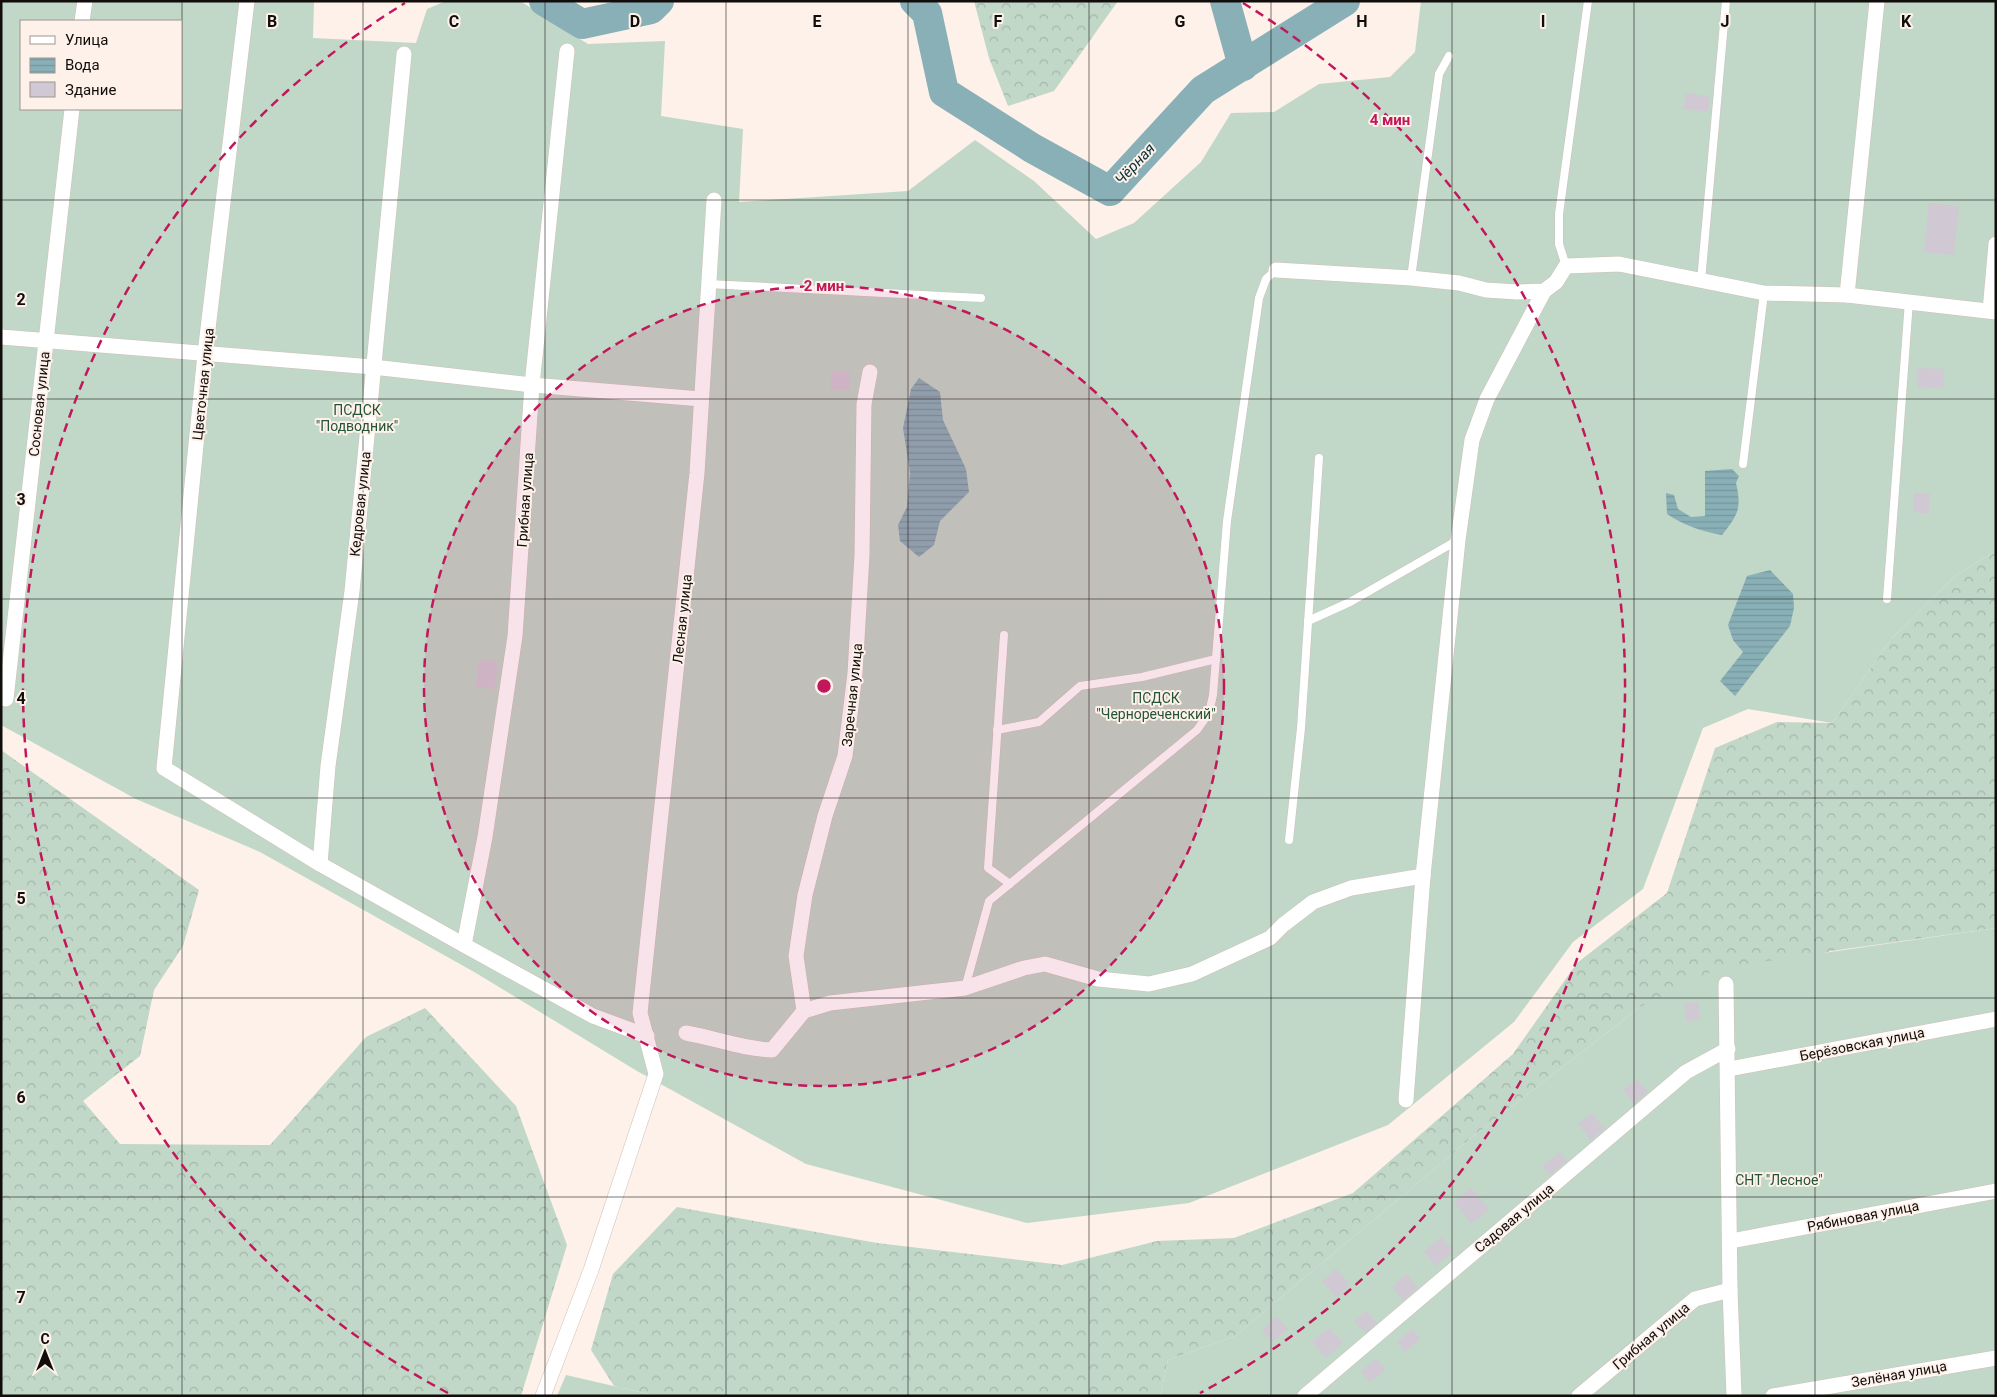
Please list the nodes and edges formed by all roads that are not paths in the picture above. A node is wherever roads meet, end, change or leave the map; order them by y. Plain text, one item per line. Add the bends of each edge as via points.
1 (85, 1) edge
2 (247, 1) edge
3 (1588, 1) edge
4 (1726, 1) edge
5 (1877, 1) edge
6 (82, 20) edge
7 (567, 51) dead end
8 (404, 54) dead end
9 (1449, 56) dead end
10 (72, 110) edge
11 (714, 200) dead end
12 (1996, 244) edge
13 (1566, 266) junction
14 (1276, 270) joint
15 (1411, 278) junction
16 (1700, 281) junction
17 (708, 284) junction
18 (1544, 291) junction
19 (1764, 293) junction
20 (1847, 295) junction
21 (981, 298) dead end
22 (1909, 301) junction
23 (1993, 311) edge
24 (1, 338) edge
25 (46, 341) junction
26 (205, 354) junction
27 (374, 367) junction
28 (870, 372) dead end
29 (532, 385) junction
30 (701, 399) junction
31 (1319, 458) dead end
32 (1743, 464) dead end
33 (1458, 540) junction
34 (1887, 599) dead end
35 (1308, 621) junction
36 (1004, 634) dead end
37 (1216, 659) junction
38 (6, 699) dead end
39 (997, 730) junction
40 (1289, 840) dead end
41 (320, 864) junction
42 (1424, 876) junction
43 (1010, 884) junction
44 (464, 946) junction
45 (1726, 984) dead end
46 (965, 988) junction
47 (804, 1011) junction
48 (1996, 1019) edge
49 (686, 1033) dead end
50 (647, 1036) junction
51 (1728, 1049) junction
52 (1729, 1069) junction
53 (1406, 1100) dead end
54 (1996, 1191) edge
55 (1731, 1241) junction
56 (1730, 1290) junction
57 (1996, 1358) edge
58 (543, 1396) edge
59 (1306, 1396) edge
60 (1578, 1396) edge
61 (1734, 1396) edge
62 (1772, 1396) edge

1 - 6 street
2 - 26 street, Цветочная улица
3 - 13 lane via 1559,214 1559,244
4 - 16 lane
5 - 20 street
7 - 29 street, Грибная улица
8 - 27 street, Кедровая улица
9 - 15 lane via 1439,74
10 - 25 street, Сосновая улица
11 - 17 street, Лесная улица
12 - 23 street
13 - 16 street via 1619,264
13 - 18 street via 1556,282
14 - 15 street
14 - 37 lane via 1266,280 1259,298 1227,521
15 - 18 street via 1459,283 1486,290
16 - 19 street
17 - 21 lane
17 - 30 street, Лесная улица
18 - 33 street via 1487,399 1472,440
19 - 20 street
19 - 32 lane
20 - 22 street
22 - 23 street
22 - 34 lane
24 - 25 street
25 - 26 street
25 - 38 street, Сосновая улица
26 - 27 street
26 - 41 street, Цветочная улица via 164,768
27 - 29 street
27 - 41 street, Кедровая улица via 352,591 328,766
28 - 47 street, Заречная улица via 864,404 862,555 855,673 845,756 825,816 805,895 796,956
29 - 30 street
29 - 44 street, Грибная улица via 516,636 485,837
30 - 50 street, Лесная улица via 697,473 640,1013
31 - 35 lane
33 - 35 lane via 1350,602
33 - 42 street
35 - 40 lane
36 - 39 lane
37 - 39 lane via 1142,677 1080,686 1039,722
37 - 43 lane via 1209,713 1196,730
39 - 43 lane via 988,868
41 - 44 street
42 - 46 street via 1351,888 1313,902 1270,938 1192,974 1149,984 1098,979 1045,964
42 - 53 street
43 - 46 lane via 989,901
44 - 50 street via 593,1016
45 - 51 street
46 - 47 street via 830,1004
47 - 49 street via 772,1050 750,1049
48 - 52 street, Берёзовская улица
50 - 58 street, Лесная улица via 656,1074 648,1104 592,1270
51 - 52 street
51 - 59 street, Садовая улица via 1686,1072
52 - 55 street
54 - 55 street, Рябиновая улица
55 - 56 street
56 - 60 street, Грибная улица via 1695,1299
56 - 61 street
57 - 62 street, Зелёная улица

